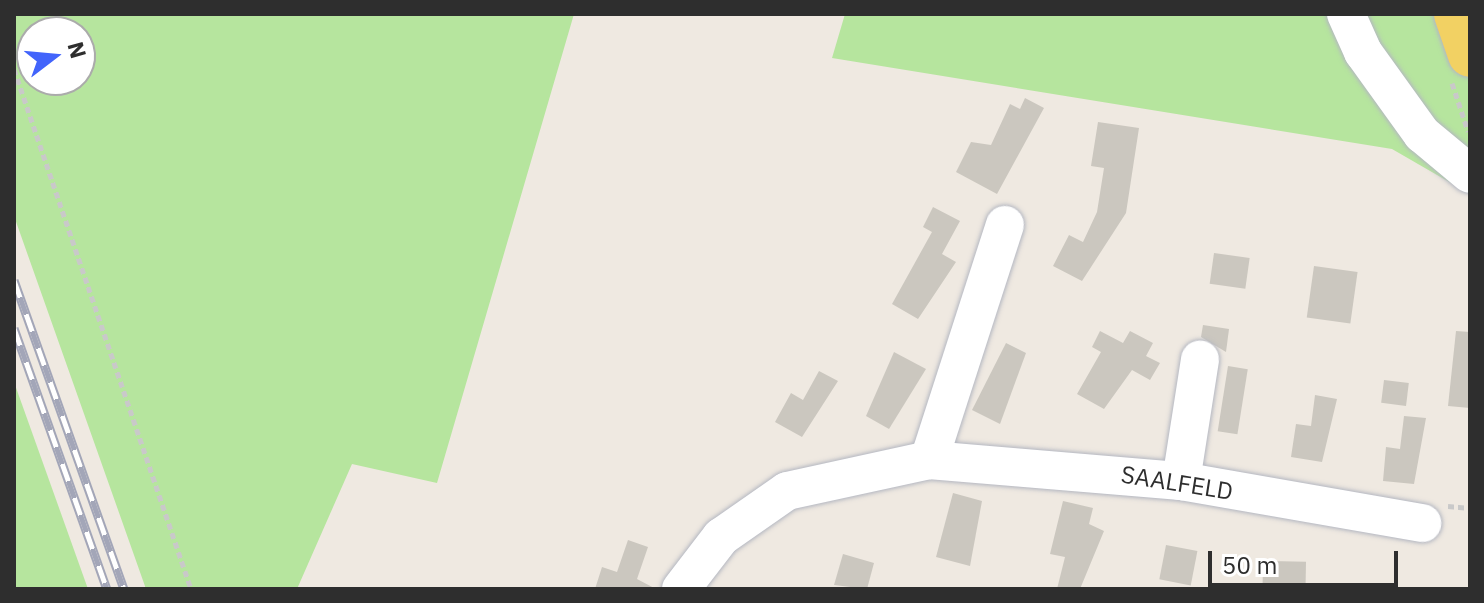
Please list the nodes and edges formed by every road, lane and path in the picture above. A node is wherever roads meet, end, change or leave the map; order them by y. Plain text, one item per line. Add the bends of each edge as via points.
1 (1319, 14) edge
2 (1346, 14) edge
3 (1456, 14) edge
4 (1363, 52) junction
5 (1470, 55) edge
6 (14, 69) edge
7 (1470, 174) edge
8 (1005, 225) dead end
9 (1200, 359) dead end
10 (929, 460) junction
11 (1181, 481) junction
12 (1422, 523) dead end
13 (191, 589) edge
14 (681, 589) edge

1 - 4 street
2 - 4 street
3 - 5 main road
4 - 7 street via 1422,134
6 - 13 path
8 - 10 street
9 - 11 street
10 - 11 street, SAALFELD
10 - 14 street, SAALFELD via 787,491 721,537
11 - 12 street, SAALFELD

